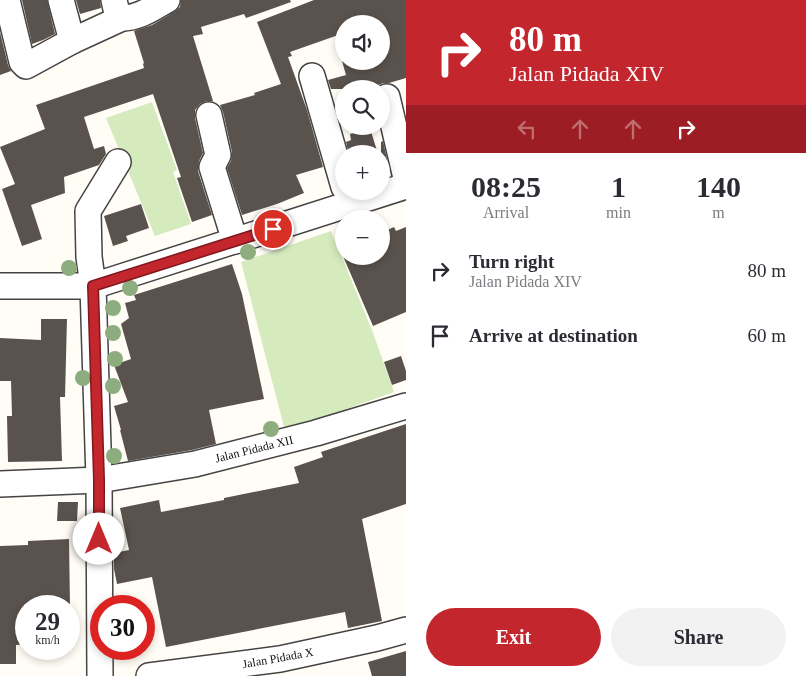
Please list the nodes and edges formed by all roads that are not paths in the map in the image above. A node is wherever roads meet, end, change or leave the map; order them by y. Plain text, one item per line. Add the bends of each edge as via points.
1 (7, 0) edge
2 (61, 0) edge
3 (167, 0) edge
4 (118, 9) edge
5 (72, 42) junction
6 (312, 76) dead end
7 (390, 109) edge
8 (209, 115) dead end
9 (335, 156) edge
10 (118, 162) dead end
11 (406, 178) edge
12 (406, 186) edge
13 (390, 188) edge
14 (335, 199) edge
15 (235, 241) junction
16 (0, 286) edge
17 (93, 286) junction
18 (406, 406) edge
19 (99, 480) junction
20 (0, 484) edge
21 (406, 630) edge
22 (100, 676) edge
23 (149, 676) edge

1 - 5 street via 25,66
2 - 5 street
3 - 4 street via 130,18
4 - 5 street
6 - 9 street
7 - 11 street
8 - 15 street via 218,155 212,167
10 - 17 street via 88,210
12 - 13 street
14 - 15 street
15 - 17 street
16 - 17 street
17 - 19 street
18 - 19 street, Jalan Pidada XII via 195,464
19 - 20 street, Jalan Pidada XII
19 - 22 street
21 - 23 street, Jalan Pidada X via 280,660

